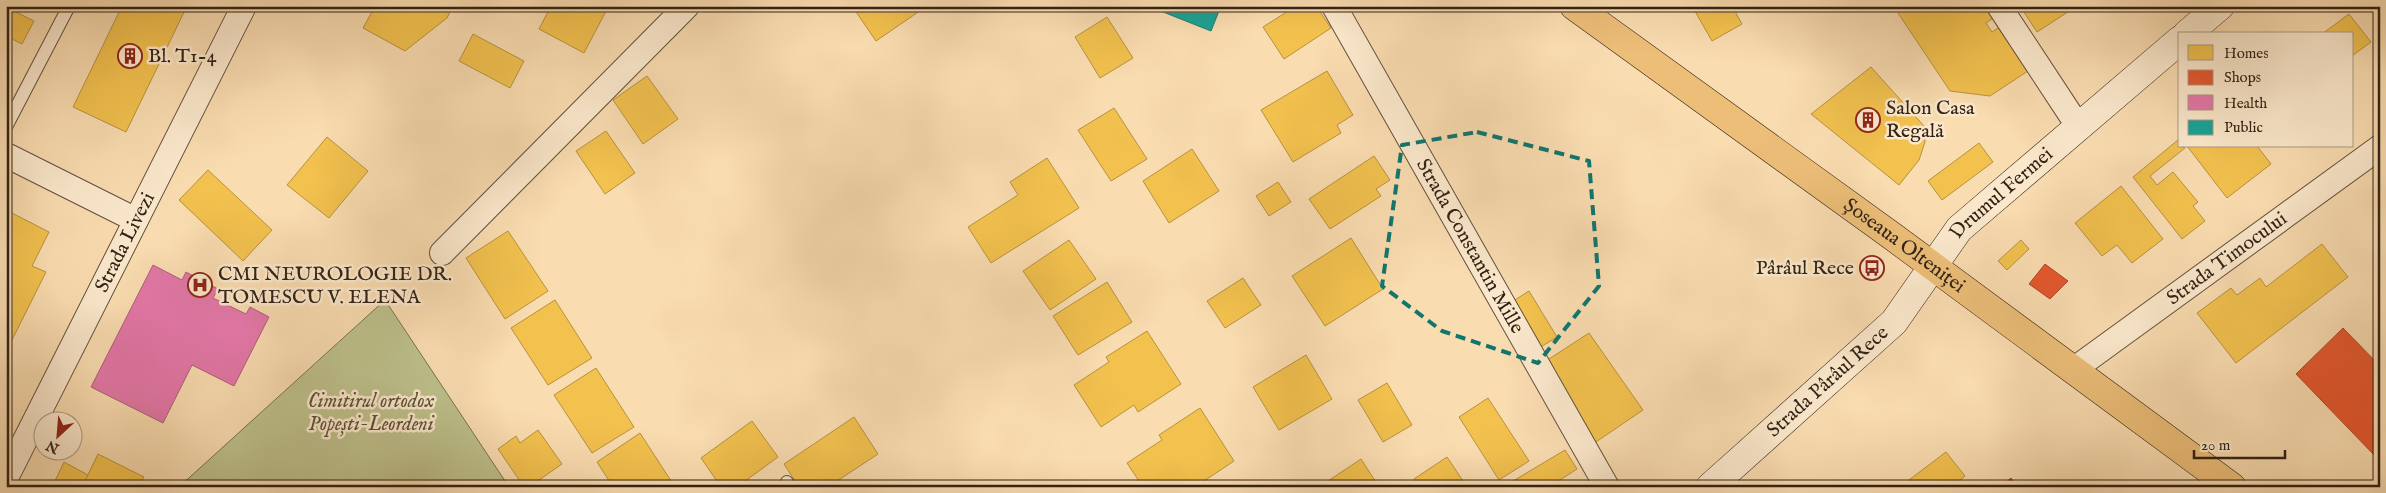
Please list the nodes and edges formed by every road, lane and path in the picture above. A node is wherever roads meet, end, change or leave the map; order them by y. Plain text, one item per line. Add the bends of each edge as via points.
1 (69, 6) edge
2 (244, 6) edge
3 (687, 6) edge
4 (1334, 6) edge
5 (1574, 6) edge
6 (2000, 6) edge
7 (2220, 6) edge
8 (2189, 32) edge
9 (2178, 42) edge
10 (2078, 126) junction
11 (6, 127) edge
12 (2380, 146) edge
13 (6, 155) edge
14 (136, 220) junction
15 (442, 253) dead end
16 (1932, 266) junction
17 (2073, 370) junction
18 (6, 478) edge
19 (1606, 487) edge
20 (1710, 487) edge
21 (2232, 487) edge

1 - 11 lane
2 - 14 street, Strada Livezi
3 - 15 street
4 - 19 street, Strada Constantin Mille
5 - 16 main road, Șoseaua Olteniței
6 - 10 street
7 - 8 street
9 - 10 street, Drumul Fermei
10 - 16 street, Drumul Fermei via 1959,230
12 - 17 street, Strada Timocului
13 - 14 street
14 - 18 street, Strada Livezi
16 - 17 main road, Șoseaua Olteniței
16 - 20 street, Strada Pârâul Rece via 1906,306 1878,338
17 - 21 main road, Șoseaua Olteniței

